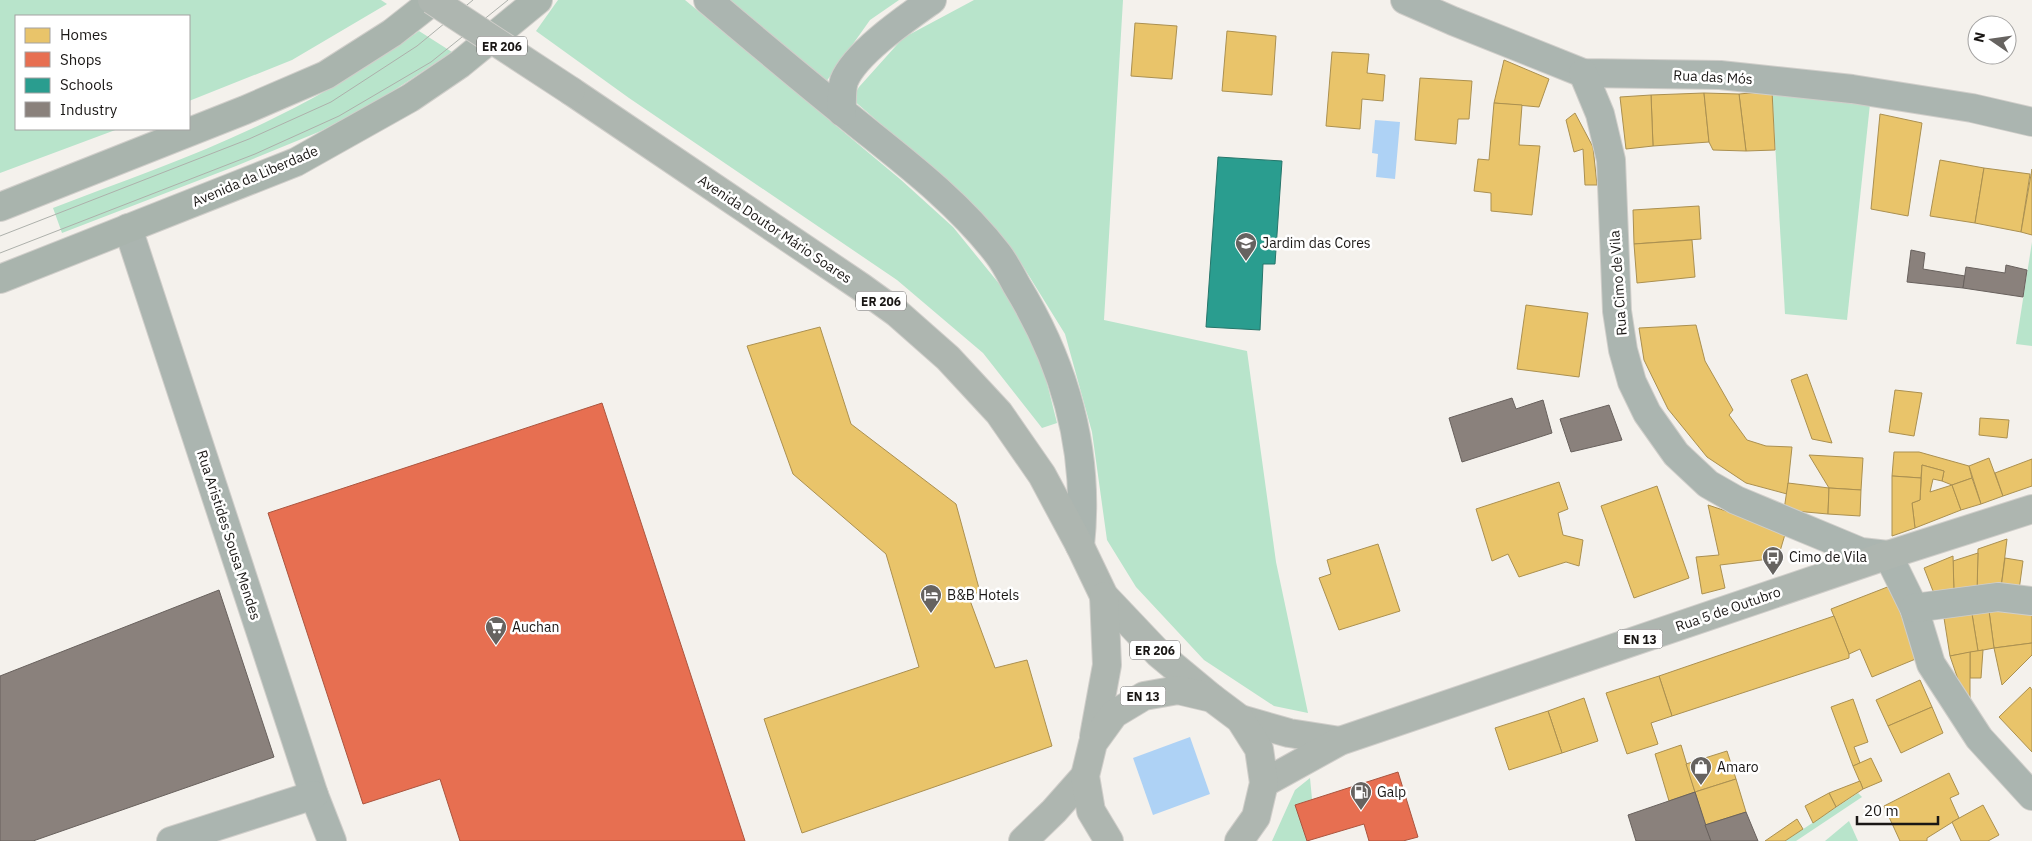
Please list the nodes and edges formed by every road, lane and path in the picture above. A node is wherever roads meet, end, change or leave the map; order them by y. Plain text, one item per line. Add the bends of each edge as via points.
1 (433, 0) edge
2 (538, 0) edge
3 (708, 0) edge
4 (932, 0) edge
5 (1406, 0) edge
6 (1583, 73) junction
7 (842, 112) junction
8 (2032, 122) edge
9 (0, 208) edge
10 (128, 228) junction
11 (0, 279) edge
12 (2032, 509) edge
13 (1080, 546) junction
14 (1888, 555) junction
15 (1104, 596) junction
16 (2032, 601) edge
17 (1914, 608) junction
18 (1212, 698) junction
19 (1240, 719) junction
20 (1340, 741) junction
21 (1093, 743) junction
22 (1085, 776) junction
23 (1264, 783) junction
24 (314, 795) junction
25 (2032, 796) edge
26 (171, 841) edge
27 (332, 841) edge
28 (1023, 841) edge
29 (1109, 841) edge
30 (1239, 841) edge

1 - 9 street via 392,33 326,75
1 - 13 main road, Avenida Doutor Mário Soares / ER 206, bridge via 897,313 948,358 999,413 1042,475
2 - 10 street, Avenida da Liberdade via 460,64 370,122 296,162
3 - 7 street
4 - 7 street via 899,23 857,61 845,80
5 - 6 street, Rua das Mós
6 - 8 street, Rua das Mós via 1720,75 1852,89 1972,108
6 - 14 street, Rua Cimo de Vila via 1600,114 1611,160 1617,311 1623,350 1632,382 1647,414 1676,454 1708,484 1736,500 1861,552
7 - 13 street via 951,202 998,254 1029,305 1054,357 1070,407 1078,446 1083,516
10 - 11 street, Avenida da Liberdade
10 - 24 street, Rua Aristides Sousa Mendes
12 - 14 main road, Rua 5 de Outubro / EN 13
13 - 15 main road, Avenida Doutor Mário Soares / ER 206
14 - 17 street
14 - 20 main road, Rua 5 de Outubro / EN 13
15 - 18 main road, Avenida Doutor Mário Soares / ER 206 via 1159,654
15 - 21 main road, Avenida Doutor Mário Soares / ER 206 via 1107,665
16 - 17 street via 1998,597
17 - 25 street via 1931,664 1979,738
18 - 19 main road, EN 13
18 - 21 main road, EN 13 via 1178,690 1144,696 1114,714
19 - 20 main road, Rua 5 de Outubro / EN 13 via 1289,733
19 - 23 main road, EN 13 via 1259,748
20 - 23 main road, Rua 5 de Outubro / EN 13
21 - 22 main road, EN 13
22 - 28 main road, EN 13
22 - 29 main road, EN 13 via 1091,812
23 - 30 main road, EN 13 via 1256,817
24 - 26 street
24 - 27 street, Rua Aristides Sousa Mendes

